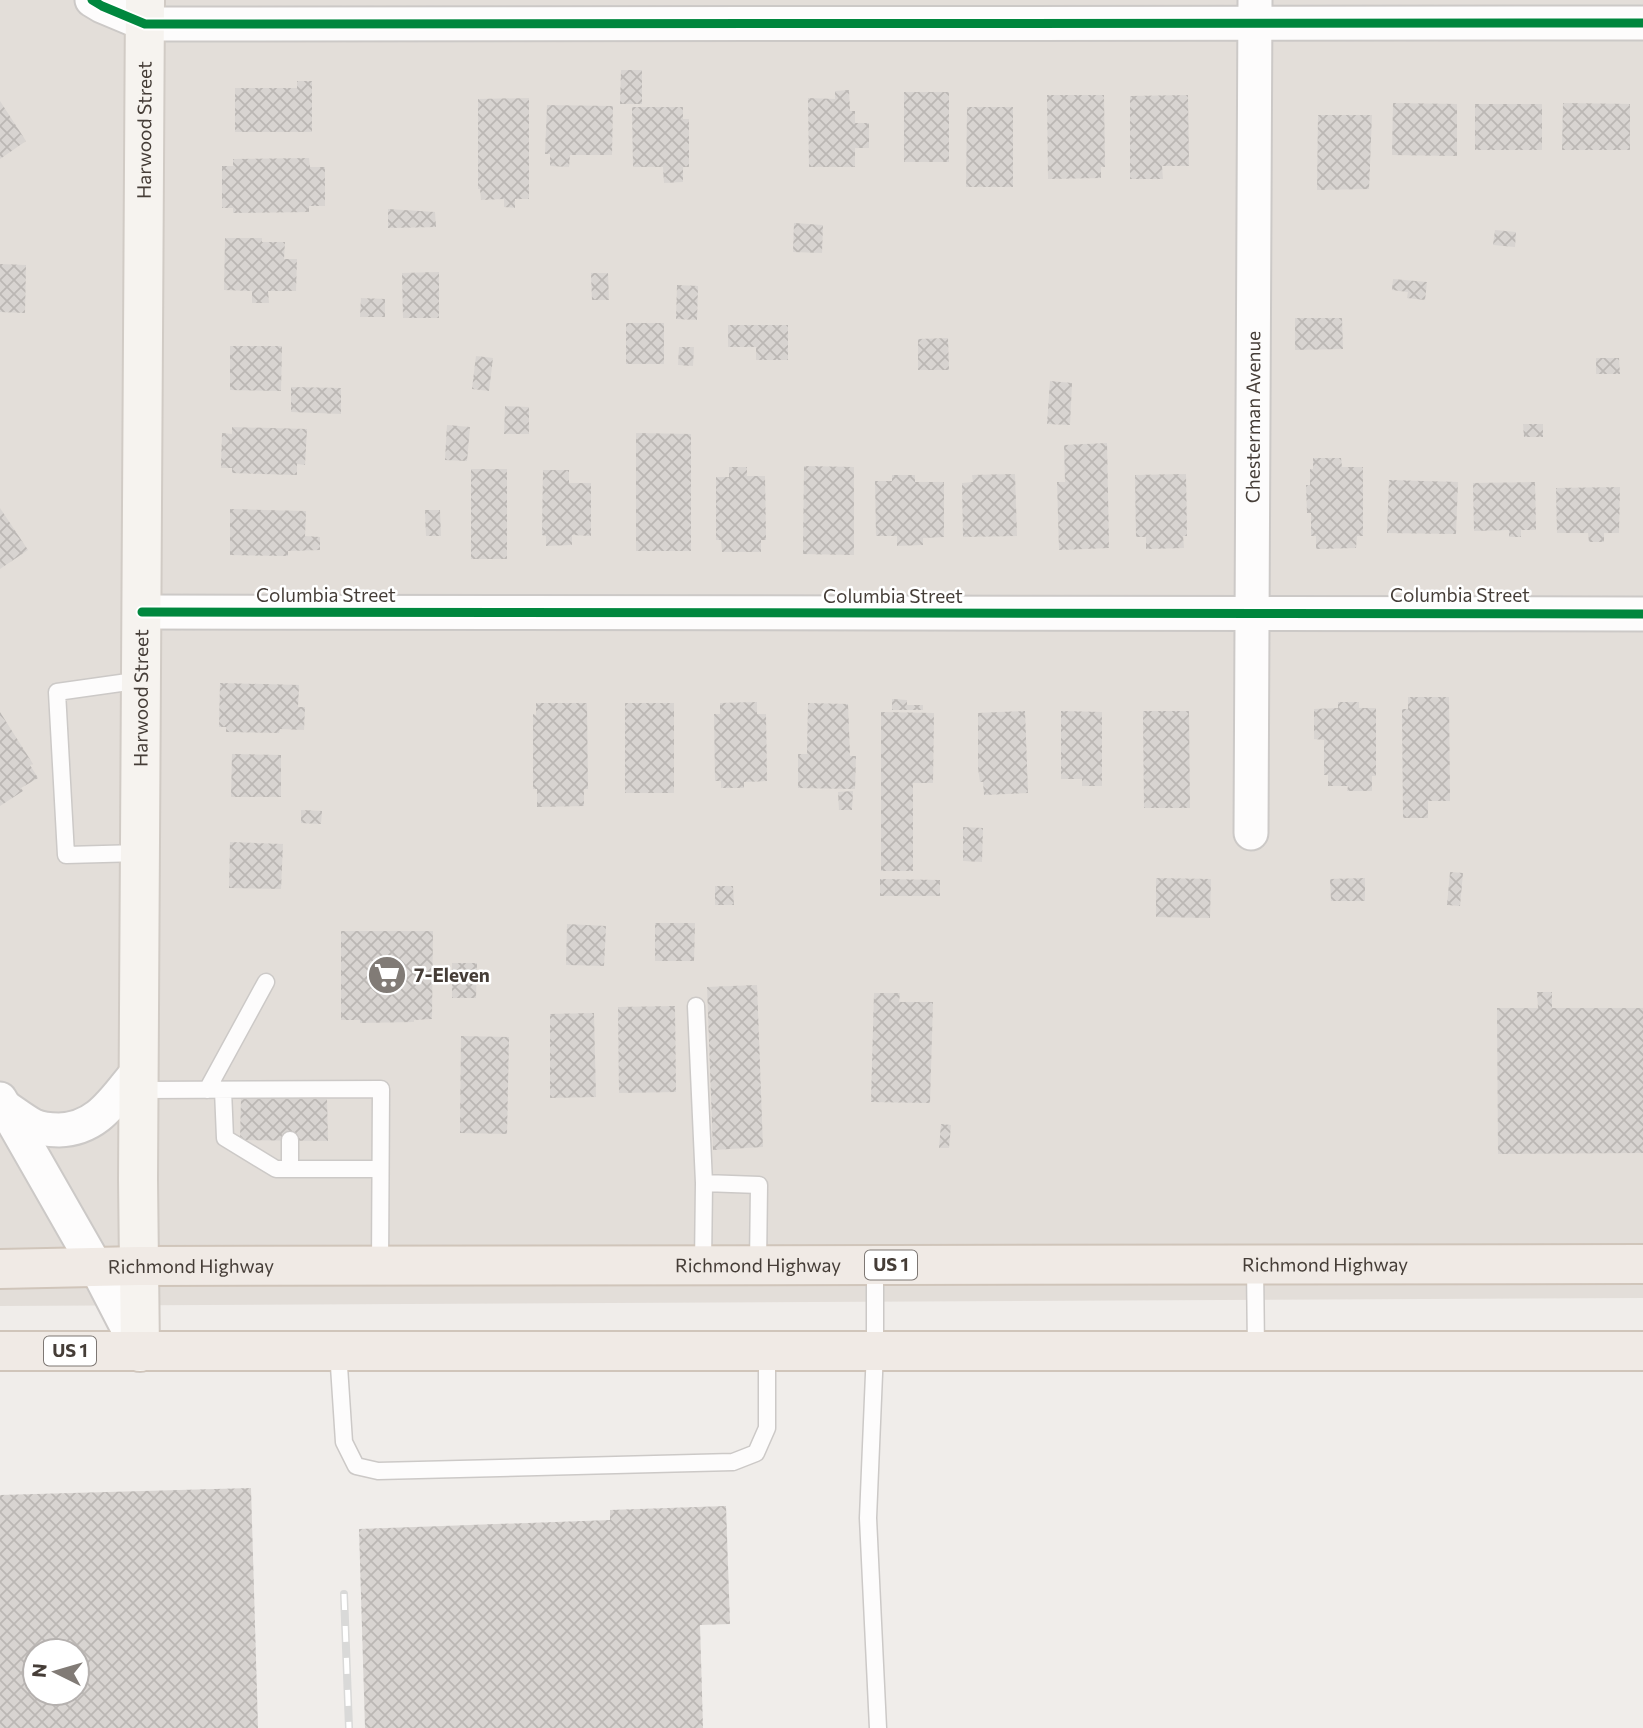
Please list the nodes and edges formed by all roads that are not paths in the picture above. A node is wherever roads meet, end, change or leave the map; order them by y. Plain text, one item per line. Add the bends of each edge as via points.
1 (92, 0) edge
2 (1255, 11) edge
3 (145, 12) edge
4 (1643, 23) edge
5 (142, 612) junction
6 (1252, 614) junction
7 (1643, 614) edge
8 (142, 680) junction
9 (1251, 833) dead end
10 (141, 853) junction
11 (266, 982) dead end
12 (695, 1006) dead end
13 (139, 1080) junction
14 (215, 1090) junction
15 (2, 1103) edge
16 (290, 1140) dead end
17 (290, 1169) junction
18 (379, 1169) junction
19 (704, 1183) junction
20 (1255, 1263) junction
21 (1643, 1264) edge
22 (703, 1265) junction
23 (758, 1265) junction
24 (875, 1265) junction
25 (139, 1266) junction
26 (96, 1267) junction
27 (380, 1267) junction
28 (0, 1269) edge
29 (766, 1350) junction
30 (875, 1350) junction
31 (1256, 1350) junction
32 (0, 1351) edge
33 (338, 1351) junction
34 (1643, 1351) edge
35 (140, 1352) junction
36 (878, 1728) edge

1 - 3 street via 102,6
2 - 3 street
2 - 4 street
2 - 6 street, Chesterman Avenue
3 - 5 street, Harwood Street
5 - 6 street, Columbia Street
5 - 8 street, Harwood Street
6 - 7 street, Columbia Street
6 - 9 street, Chesterman Avenue
8 - 10 street, Harwood Street
8 - 10 lane via 57,692 66,855
10 - 13 street, Harwood Street
11 - 14 lane
12 - 19 lane
13 - 14 lane
13 - 15 street via 88,1125 77,1128 33,1126
13 - 25 street, Harwood Street
14 - 17 lane via 225,1138 276,1169
14 - 18 lane via 290,1094 381,1089
15 - 26 street
16 - 17 lane
17 - 18 lane
18 - 27 lane
19 - 22 lane
19 - 23 lane via 759,1185
20 - 21 main road, Richmond Highway / US 1
20 - 24 main road, Richmond Highway / US 1
20 - 31 lane
22 - 23 main road, Richmond Highway / US 1
22 - 27 main road, Richmond Highway / US 1
23 - 24 main road, Richmond Highway / US 1
24 - 30 lane
25 - 26 main road, Richmond Highway / US 1
25 - 27 main road, Richmond Highway / US 1
25 - 35 street, Harwood Street
26 - 28 main road, Richmond Highway / US 1
26 - 35 street
29 - 30 main road, US 1
29 - 33 main road, US 1
29 - 33 lane via 767,1428 756,1453 733,1462 378,1471 356,1466 344,1442
30 - 31 main road, US 1
30 - 36 lane via 868,1518
31 - 34 main road, US 1
32 - 35 main road, US 1
33 - 35 main road, US 1

